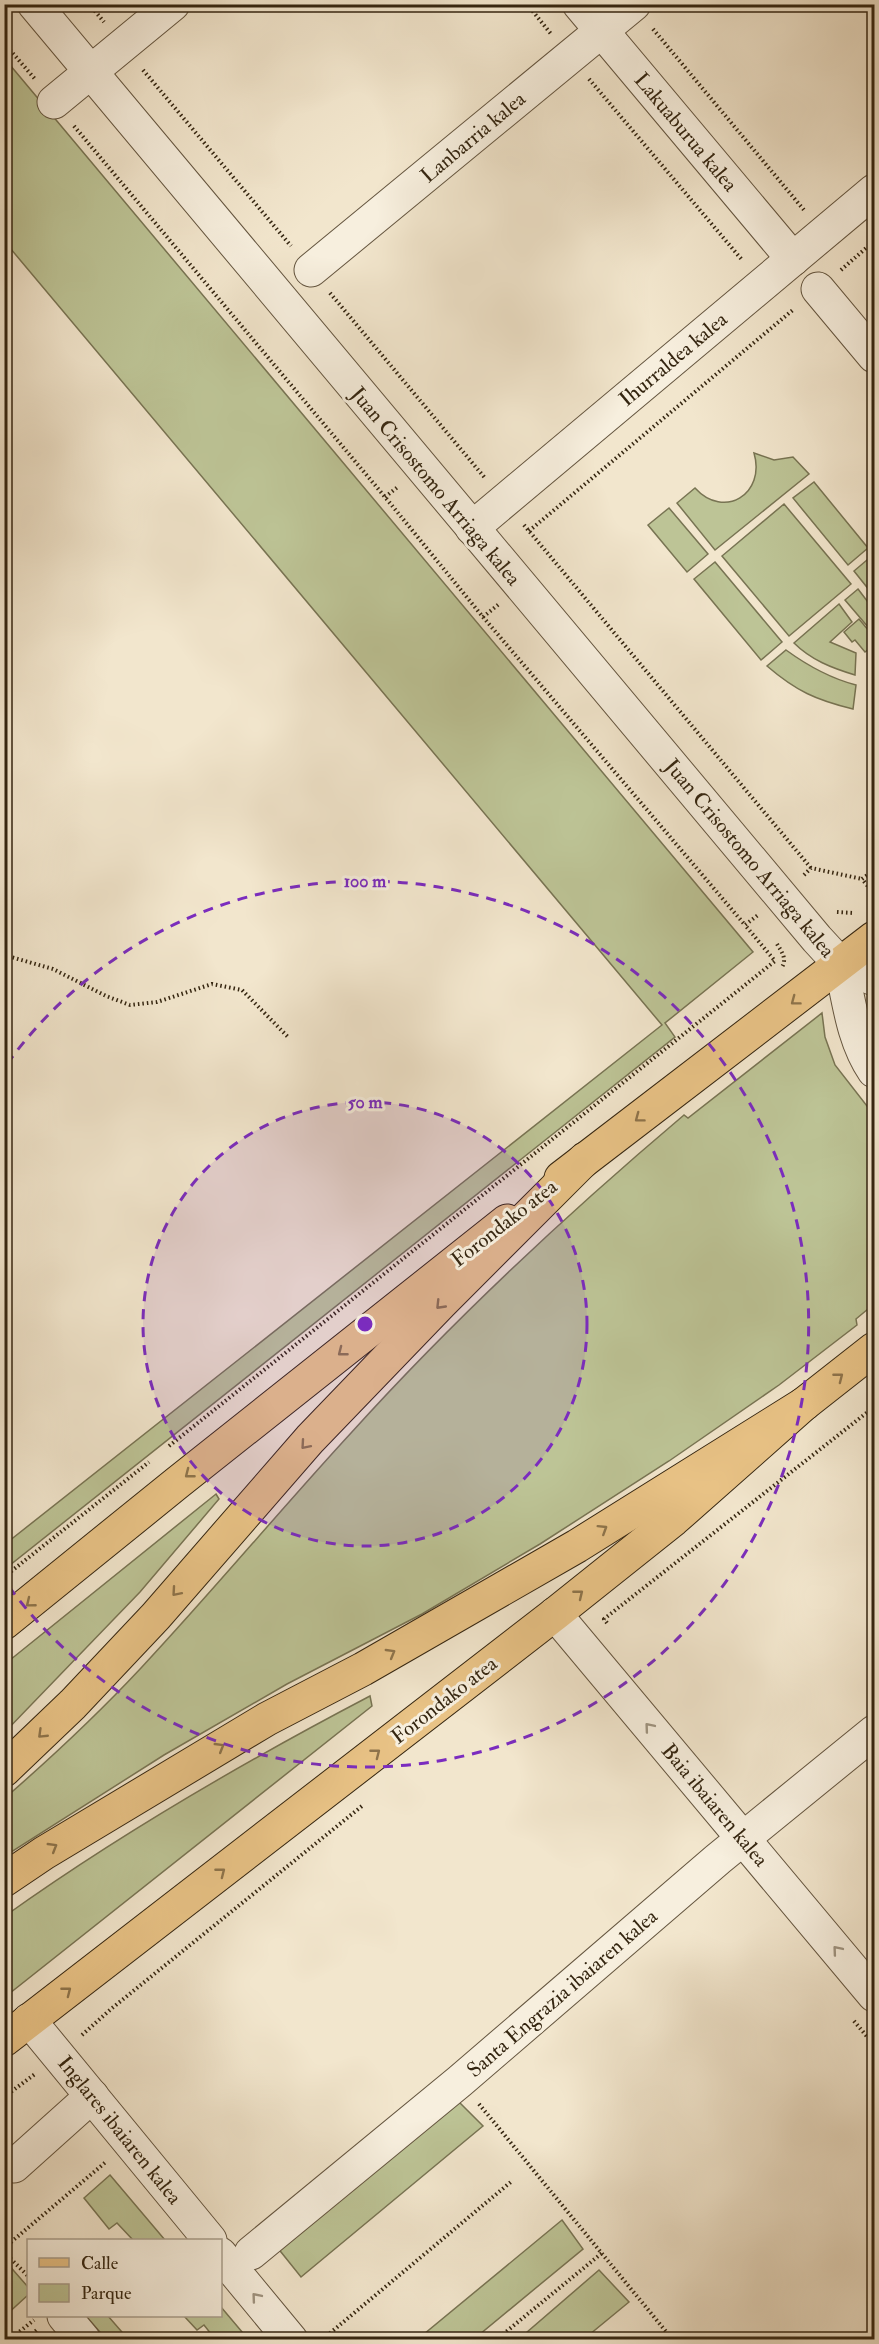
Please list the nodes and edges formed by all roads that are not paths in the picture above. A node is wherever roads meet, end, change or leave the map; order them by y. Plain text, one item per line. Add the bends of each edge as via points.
1 (34, 4) edge
2 (173, 4) edge
3 (579, 4) edge
4 (634, 5) edge
5 (601, 31) junction
6 (90, 71) junction
7 (54, 102) road end
8 (874, 191) edge
9 (793, 259) junction
10 (311, 270) road end
11 (818, 289) road end
12 (874, 356) edge
13 (472, 528) junction
14 (874, 938) edge
15 (842, 965) junction
16 (874, 979) edge
17 (874, 1071) edge
18 (585, 1159) junction
19 (874, 1350) edge
20 (804, 1404) junction
21 (555, 1614) junction
22 (4, 1623) edge
23 (874, 1732) edge
24 (4, 1770) edge
25 (744, 1839) junction
26 (4, 1880) edge
27 (874, 1995) edge
28 (29, 2020) junction
29 (4, 2040) edge
30 (92, 2096) junction
31 (14, 2166) dead end
32 (208, 2239) edge
33 (236, 2254) edge
34 (65, 2317) edge
35 (84, 2340) edge
36 (291, 2340) edge

1 - 6 street, Juan Crisostomo Arriaga kalea
2 - 6 street
3 - 5 street, Lakuaburua kalea
4 - 5 street, Lanbarria kalea
5 - 9 street, Lakuaburua kalea
5 - 10 street, Lanbarria kalea
6 - 7 street
6 - 13 street, Juan Crisostomo Arriaga kalea
8 - 9 street, Ihurraldea kalea
9 - 13 street, Ihurraldea kalea
11 - 12 street
13 - 15 street, Juan Crisostomo Arriaga kalea
14 - 15 main road, Forondako atea
15 - 16 street
15 - 17 street via 857,1039
15 -> 18 main road, Forondako atea
18 -> 22 main road, Forondako atea
18 -> 24 main road via 318,1431 156,1616
20 -> 19 main road, Forondako atea
21 -> 20 main road, Forondako atea via 674,1519
26 -> 20 main road via 267,1719 363,1669 577,1546
25 -> 21 street, Baia ibaiaren kalea
28 -> 21 main road, Forondako atea
23 - 25 street, Santa Engrazia ibaiaren kalea
27 -> 25 street, Baia ibaiaren kalea
25 - 33 street, Santa Engrazia ibaiaren kalea via 460,2081
28 - 29 main road, Forondako atea
28 - 30 street, Inglares ibaiaren kalea
30 - 31 street
30 - 32 street, Inglares ibaiaren kalea
36 -> 33 street
34 - 35 street

